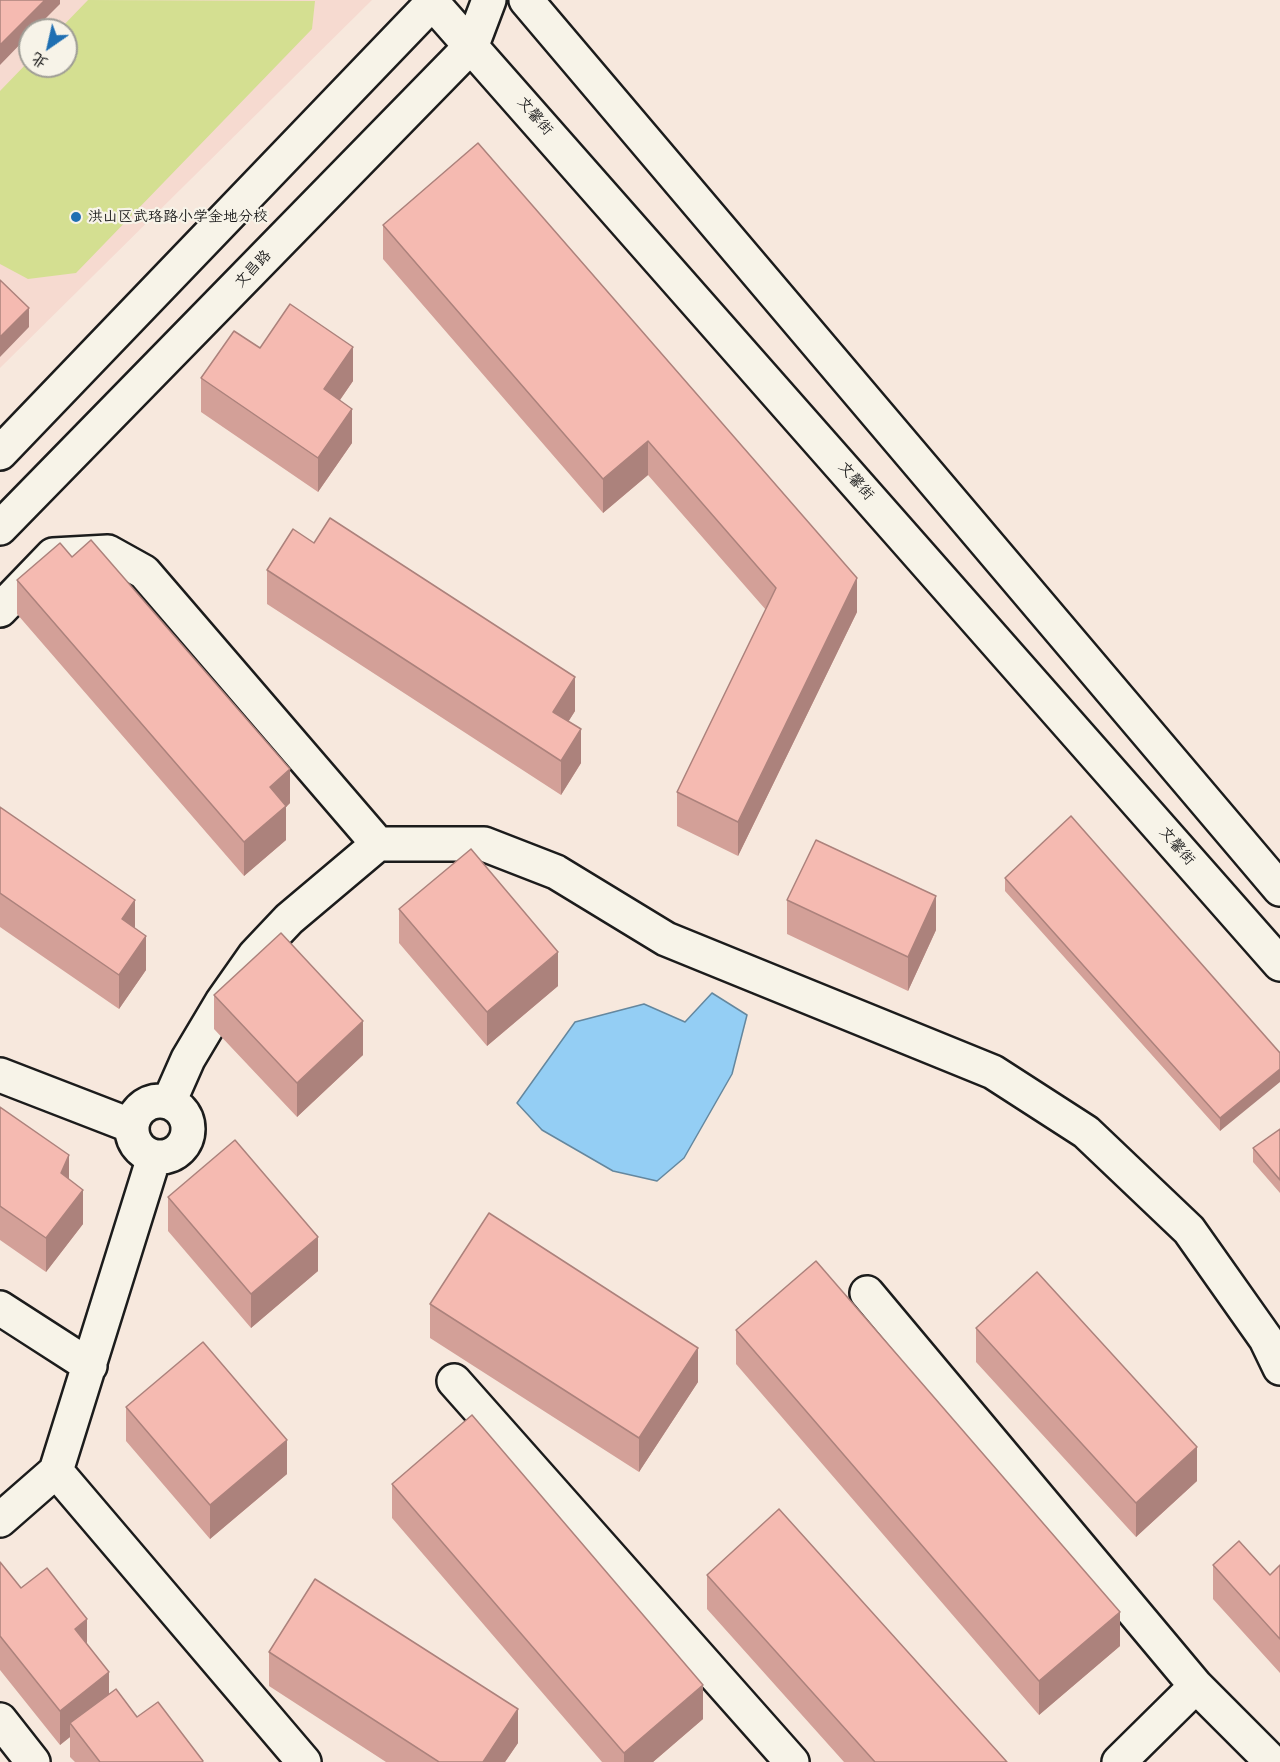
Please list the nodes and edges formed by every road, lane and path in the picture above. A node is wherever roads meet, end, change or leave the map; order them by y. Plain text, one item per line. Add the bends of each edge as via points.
1 (489, 0) edge
2 (526, 0) edge
3 (432, 1) edge
4 (472, 45) junction
5 (0, 453) edge
6 (0, 528) edge
7 (0, 610) edge
8 (378, 844) junction
9 (1280, 889) edge
10 (1280, 964) edge
11 (0, 1076) edge
12 (170, 1102) junction
13 (132, 1126) junction
14 (154, 1157) junction
15 (867, 1293) dead end
16 (0, 1308) edge
17 (90, 1366) junction
18 (1280, 1368) edge
19 (454, 1381) dead end
20 (56, 1471) junction
21 (0, 1520) edge
22 (1196, 1686) junction
23 (0, 1720) edge
24 (33, 1762) edge
25 (304, 1762) edge
26 (792, 1762) edge
27 (1119, 1762) edge
28 (1272, 1762) edge

1 - 4 street, 文昌路
2 - 9 street
3 - 4 street, 文馨街
3 - 5 street
4 - 6 street, 文昌路
4 - 10 street, 文馨街
7 - 8 street via 53,555 108,552 144,572
8 - 12 street via 289,919 255,955 188,1059
8 - 18 street via 484,844 556,872 666,939 993,1072 1086,1132 1189,1230 1266,1340
11 - 13 street
12 - 13 street via 160,1100 143,1106 136,1112
12 - 14 street via 184,1114 189,1132 180,1149
13 - 14 street via 138,1147
14 - 17 street
15 - 22 street
16 - 17 street
17 - 20 street
19 - 26 street
20 - 21 street
20 - 25 street
22 - 27 street
22 - 28 street
23 - 24 street

